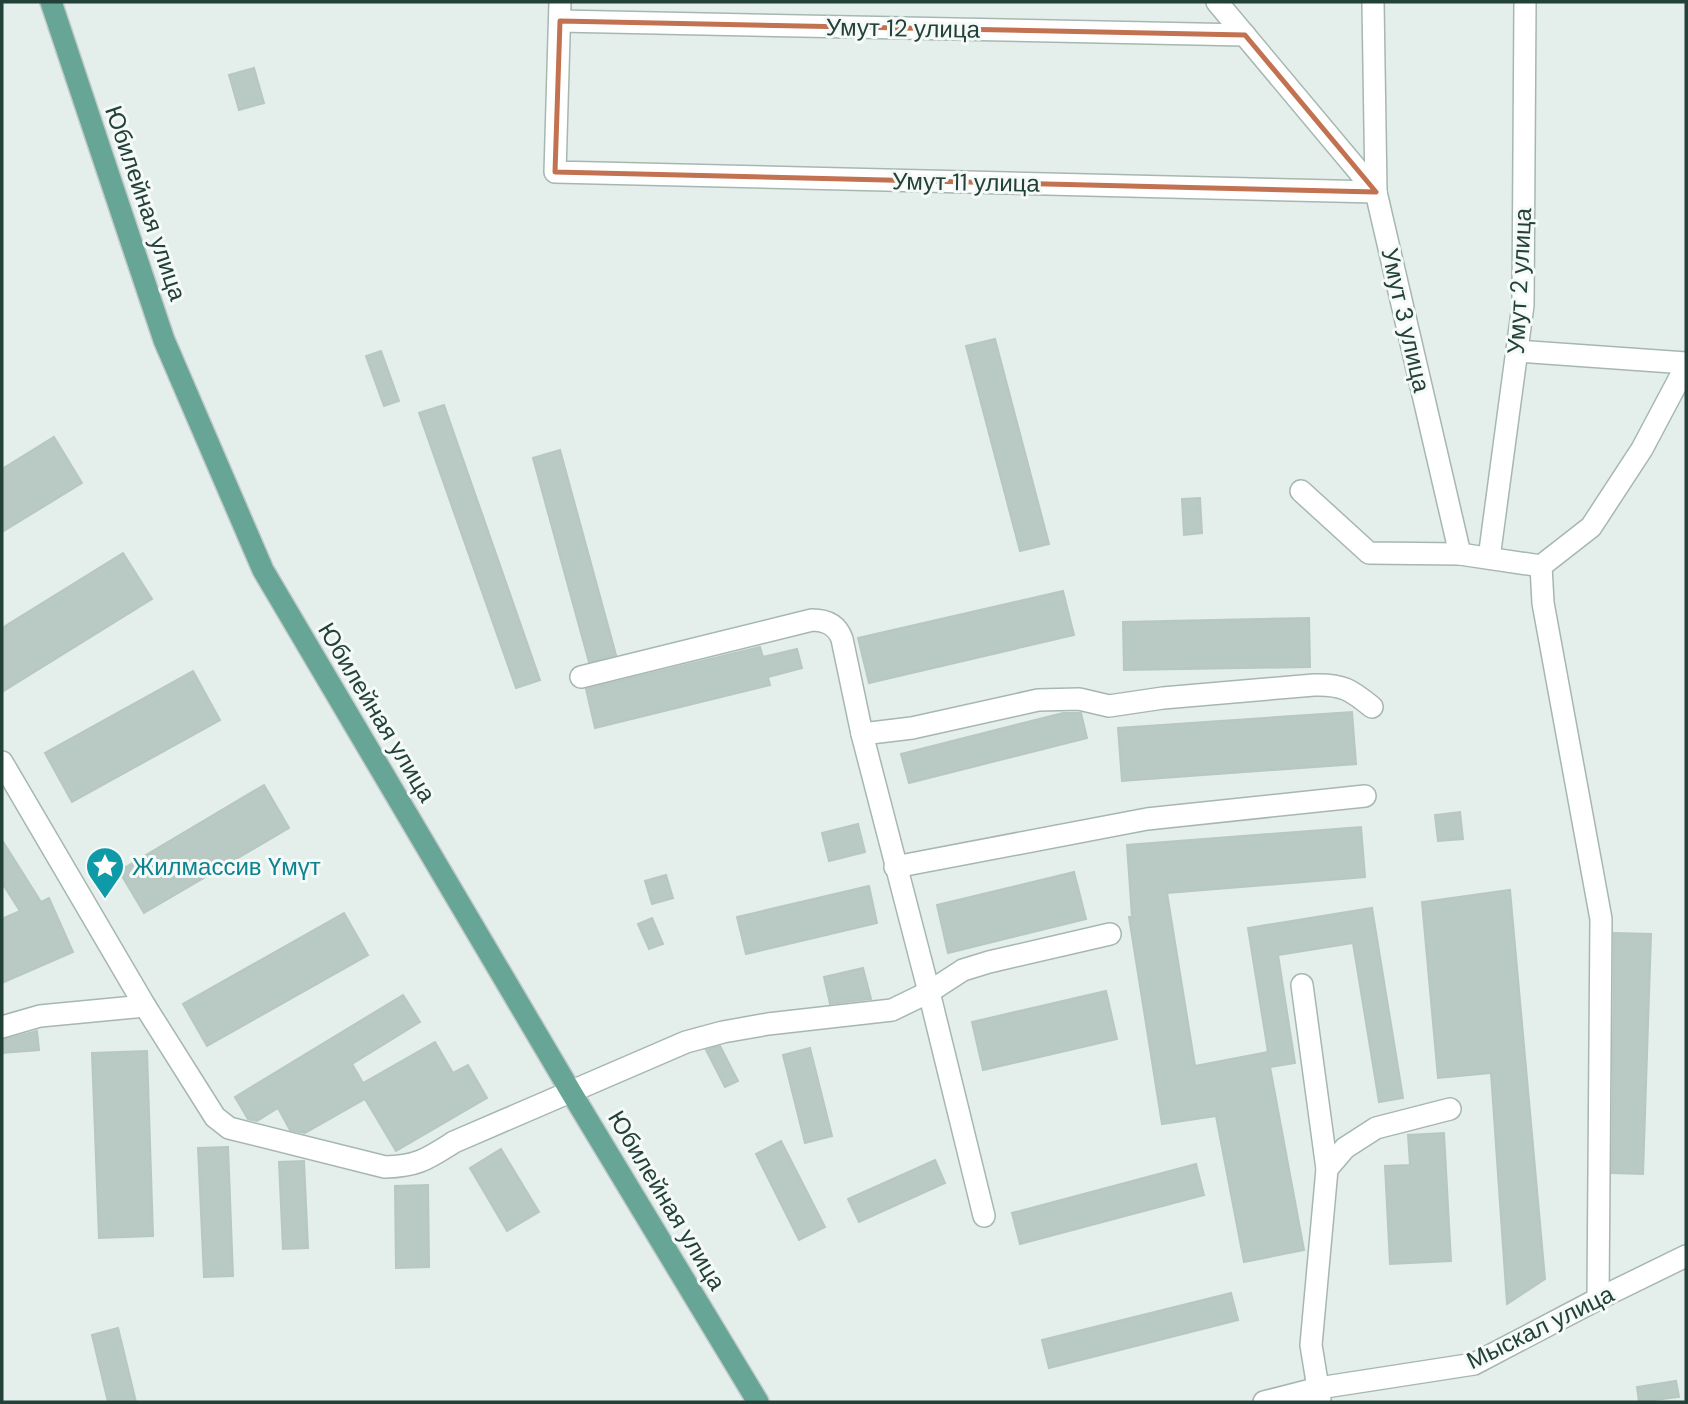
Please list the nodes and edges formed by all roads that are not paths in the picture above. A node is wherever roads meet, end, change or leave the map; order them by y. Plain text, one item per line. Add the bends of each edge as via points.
1 (51, 2) edge
2 (1217, 2) edge
3 (1373, 2) edge
4 (1525, 2) edge
5 (560, 12) edge
6 (1245, 35) junction
7 (1376, 192) junction
8 (1517, 351) junction
9 (1686, 364) edge
10 (1301, 491) dead end
11 (1460, 554) junction
12 (1489, 558) junction
13 (1541, 566) junction
14 (581, 677) dead end
15 (1373, 707) dead end
16 (862, 734) junction
17 (2, 762) edge
18 (1365, 796) dead end
19 (895, 867) junction
20 (1110, 934) dead end
21 (1302, 985) dead end
22 (929, 992) junction
23 (145, 1006) junction
24 (2, 1027) edge
25 (571, 1092) junction
26 (1450, 1109) dead end
27 (1327, 1169) junction
28 (984, 1216) dead end
29 (1686, 1256) edge
30 (1598, 1299) junction
31 (1319, 1395) edge
32 (758, 1402) edge
33 (1264, 1402) edge

1 - 25 main road, Юбилейная улица via 164,340 263,570
2 - 6 street
3 - 7 street, Умут 3 улица
4 - 8 street, Умут 2 улица via 1523,306
5 - 6 street, Умут 12 улица
5 - 7 street, Умут 11 улица via 555,172
6 - 7 street
7 - 11 street, Умут 3 улица
8 - 9 street
8 - 12 street, Умут 2 улица
9 - 13 street via 1642,449 1591,527
10 - 11 street via 1369,553
11 - 12 street
12 - 13 street
13 - 30 street via 1543,603 1601,919
14 - 16 street via 821,620 840,633
15 - 16 street via 1346,687 1314,685 1109,706 1079,699 1038,700 912,728
16 - 19 street
17 - 23 street
18 - 19 street via 1147,819
19 - 22 street
20 - 22 street via 963,970
21 - 27 street
22 - 25 street via 892,1010 768,1024 698,1039
22 - 28 street
23 - 24 street via 40,1016
23 - 25 street via 215,1117 229,1128 385,1167 421,1162 454,1142
25 - 32 main road, Юбилейная улица
26 - 27 street via 1376,1128 1345,1148
27 - 31 street via 1311,1345
29 - 30 street, Мыскал улица
30 - 31 street, Мыскал улица via 1474,1364
31 - 33 street, Мыскал улица

